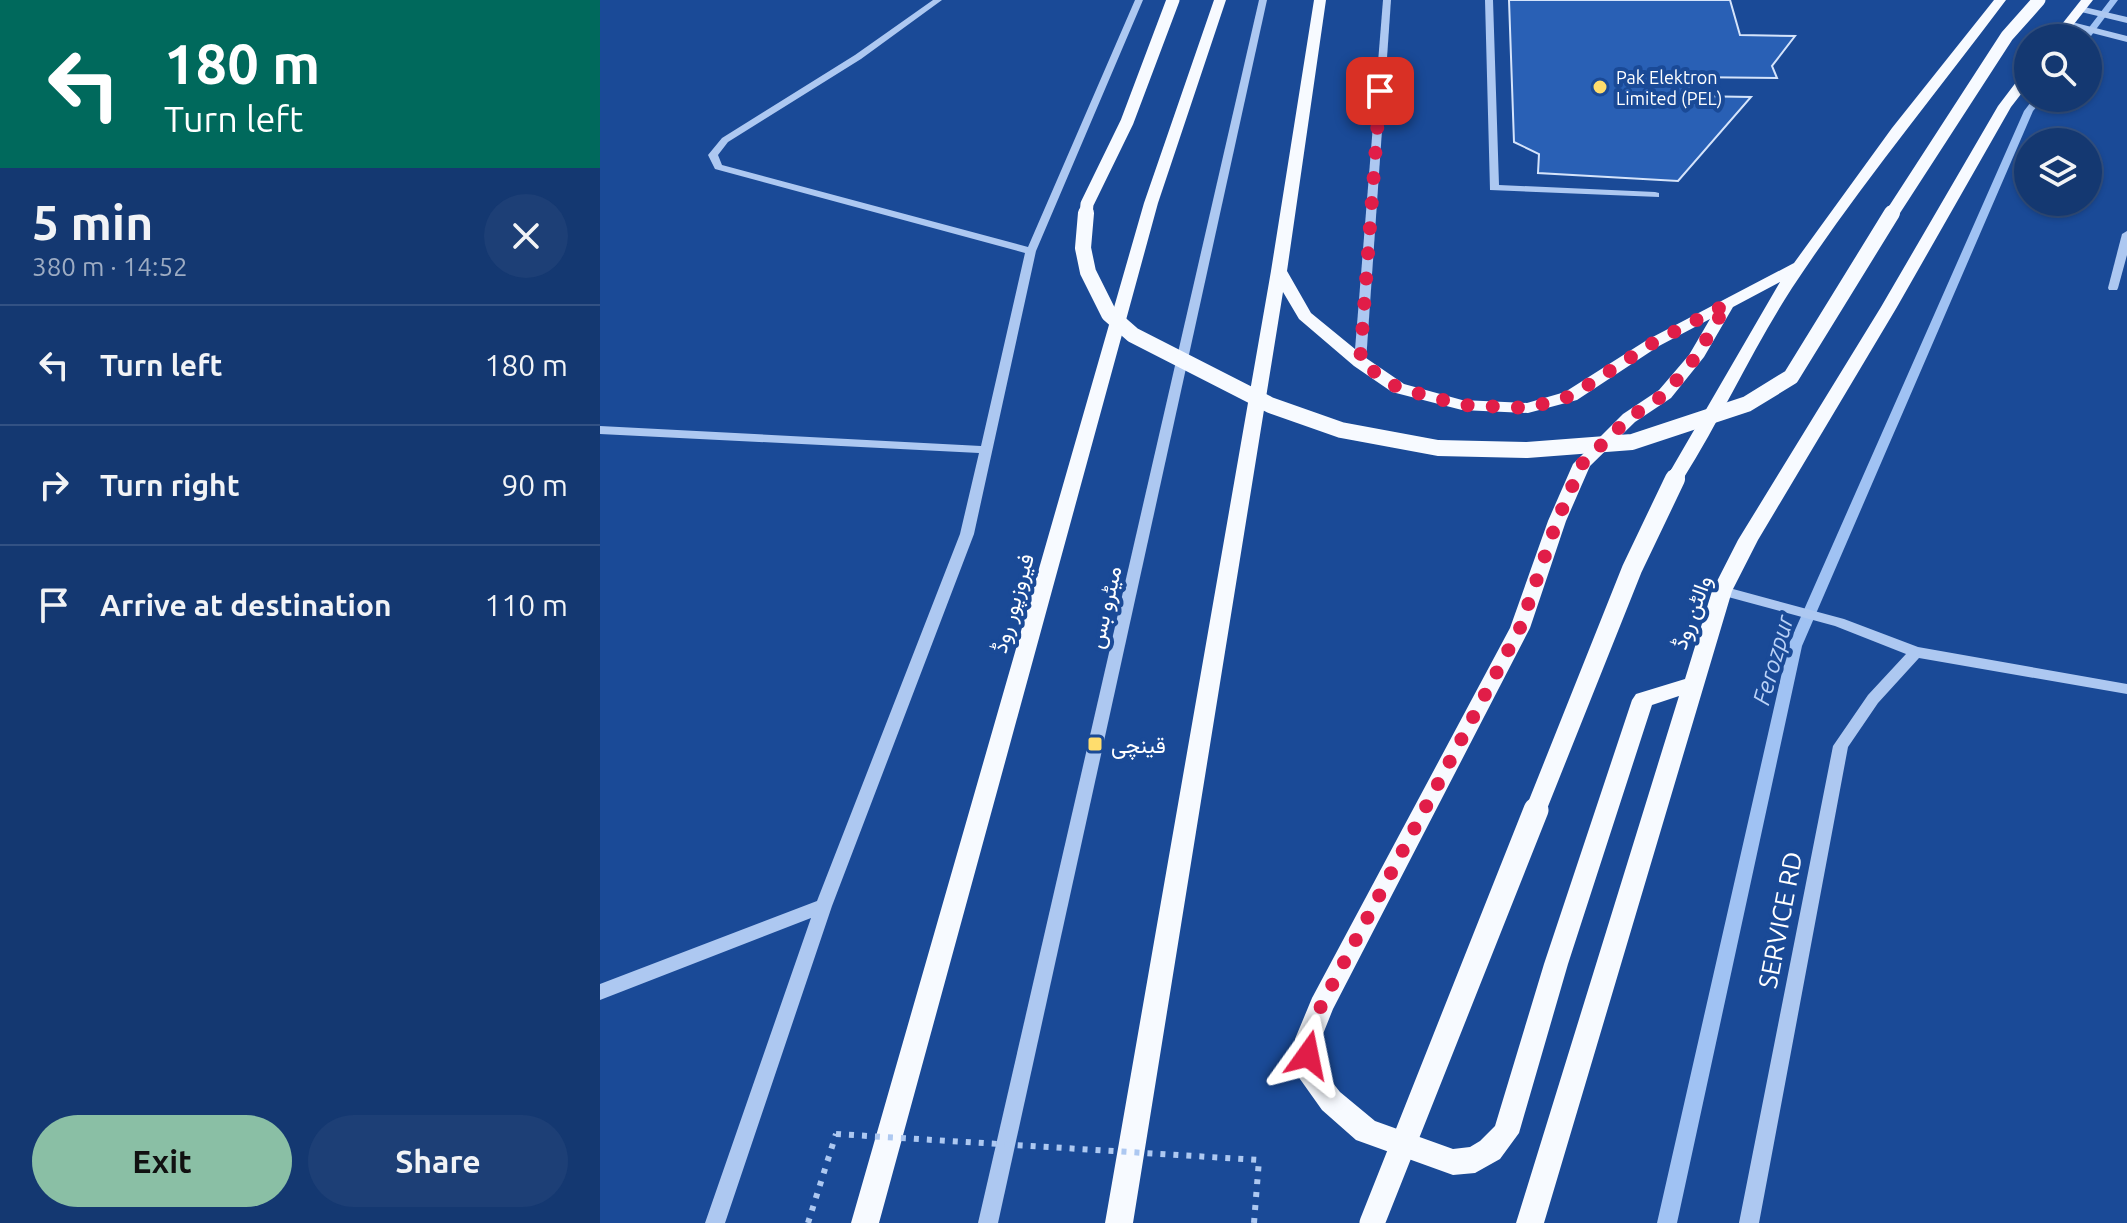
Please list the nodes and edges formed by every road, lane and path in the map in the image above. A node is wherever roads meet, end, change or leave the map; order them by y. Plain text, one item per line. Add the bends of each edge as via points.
1 (938, 0) edge
2 (1139, 0) edge
3 (1173, 0) edge
4 (1220, 0) edge
5 (1263, 0) edge
6 (1320, 0) edge
7 (1387, 0) edge
8 (1489, 0) edge
9 (2000, 0) edge
10 (2039, 0) edge
11 (2084, 4) edge
12 (2127, 20) edge
13 (2068, 24) edge
14 (2102, 33) edge
15 (2127, 39) edge
16 (2014, 94) edge
17 (1655, 195) dead end
18 (2127, 234) edge
19 (1031, 251) junction
20 (1799, 266) junction
21 (1279, 271) junction
22 (2113, 288) dead end
23 (1727, 304) junction
24 (1360, 362) junction
25 (600, 430) edge
26 (986, 450) junction
27 (1722, 591) junction
28 (1916, 652) junction
29 (1691, 685) junction
30 (2127, 689) edge
31 (824, 906) junction
32 (600, 992) edge
33 (715, 1223) edge
34 (808, 1223) edge
35 (865, 1223) edge
36 (988, 1223) edge
37 (1119, 1223) edge
38 (1254, 1223) edge
39 (1372, 1223) edge
40 (1530, 1223) edge
41 (1749, 1223) edge

1 - 19 street via 725,140 713,155 718,167
2 - 19 street
3 - 10 main road, bridge via 1127,122 1087,204 1083,248 1088,272 1109,314 1133,335 1270,405 1341,430 1438,448 1527,450 1632,442 1747,404 1791,377 1918,171 2007,36
4 - 35 main road, فیروزپور روڈ via 1151,203
5 - 36 street, میٹرو بس
6 - 21 main road
7 - 24 street
8 - 17 street via 1494,188
9 - 20 main road
11 - 12 street
11 - 13 main road
14 - 15 street
16 - 27 main road, والٹن روڈ
18 - 22 street
19 - 26 street
20 - 23 main road
20 - 39 main road, bridge via 1677,475 1632,569
21 - 24 main road via 1305,316
21 - 37 main road
23 - 24 main road via 1571,396 1528,408 1449,402 1398,388
23 - 29 main road via 1696,357 1665,394 1629,418 1582,464 1520,628 1321,1006 1308,1039 1308,1072 1366,1131 1453,1162 1475,1160 1506,1133 1643,700
25 - 26 street
26 - 31 street via 967,534
27 - 28 street via 1839,622
27 - 29 main road, والٹن روڈ
28 - 30 street
28 - 41 street, SERVICE RD via 1873,699 1841,746
29 - 40 main road, والٹن روڈ
31 - 32 street
31 - 33 street
34 - 38 path, bridge via 836,1134 1259,1160

